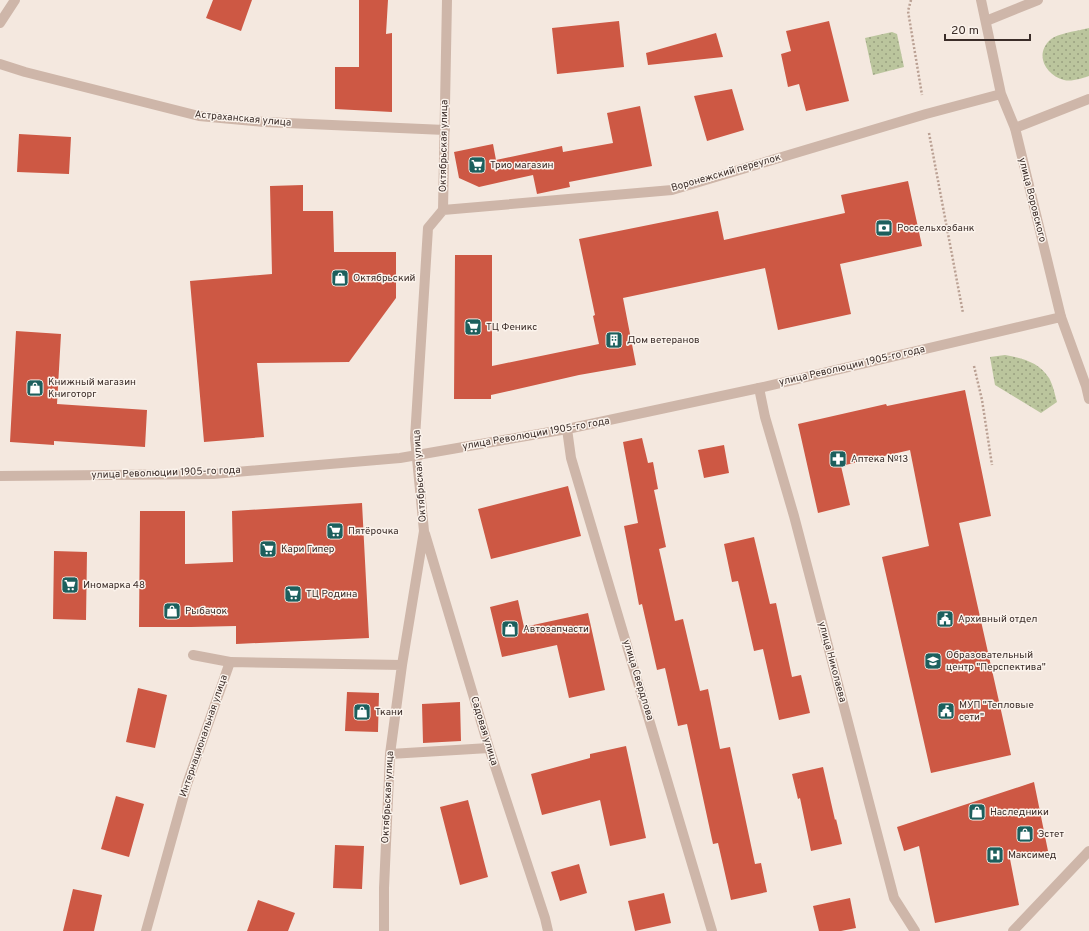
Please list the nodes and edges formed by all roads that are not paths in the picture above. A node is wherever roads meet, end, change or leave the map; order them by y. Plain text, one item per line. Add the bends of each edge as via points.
1 (15, 0) edge
2 (447, 0) edge
3 (981, 0) edge
4 (1038, 0) edge
5 (986, 21) junction
6 (0, 23) edge
7 (0, 64) edge
8 (1001, 94) junction
9 (1089, 99) edge
10 (1015, 128) junction
11 (445, 130) junction
12 (443, 210) junction
13 (1061, 317) junction
14 (759, 388) junction
15 (1089, 399) edge
16 (567, 429) junction
17 (417, 455) junction
18 (0, 476) edge
19 (424, 531) junction
20 (193, 655) dead end
21 (230, 662) junction
22 (402, 665) junction
23 (489, 748) junction
24 (390, 754) junction
25 (1089, 851) edge
26 (146, 931) edge
27 (384, 931) edge
28 (548, 931) edge
29 (712, 931) edge
30 (915, 931) edge
31 (1013, 931) edge

1 - 6 street
2 - 11 street, Октябрьская улица
3 - 5 street, улица Воровского
4 - 5 street
5 - 8 street, улица Воровского
7 - 11 street, Астраханская улица via 199,116 264,122
8 - 10 street, улица Воровского
8 - 12 street, Воронежский переулок via 672,190
9 - 10 street
10 - 13 street, улица Воровского
11 - 12 street, Октябрьская улица
12 - 17 street, Октябрьская улица via 428,228 415,438
13 - 14 street, улица Революции 1905-го года
13 - 15 street, улица Воровского
14 - 16 street, улица Революции 1905-го года
14 - 30 street, улица Николаева via 894,898
16 - 17 street, улица Революции 1905-го года
16 - 29 street, улица Свердлова via 571,458
17 - 18 street, улица Революции 1905-го года via 213,474
17 - 19 street, Октябрьская улица
19 - 22 street, Октябрьская улица
19 - 23 street, Садовая улица
20 - 21 street
21 - 22 street, Интернациональная улица
21 - 26 street, Интернациональная улица via 187,784
22 - 24 street, Октябрьская улица
23 - 24 street
23 - 28 street, Садовая улица
24 - 27 street, Октябрьская улица
25 - 31 street

